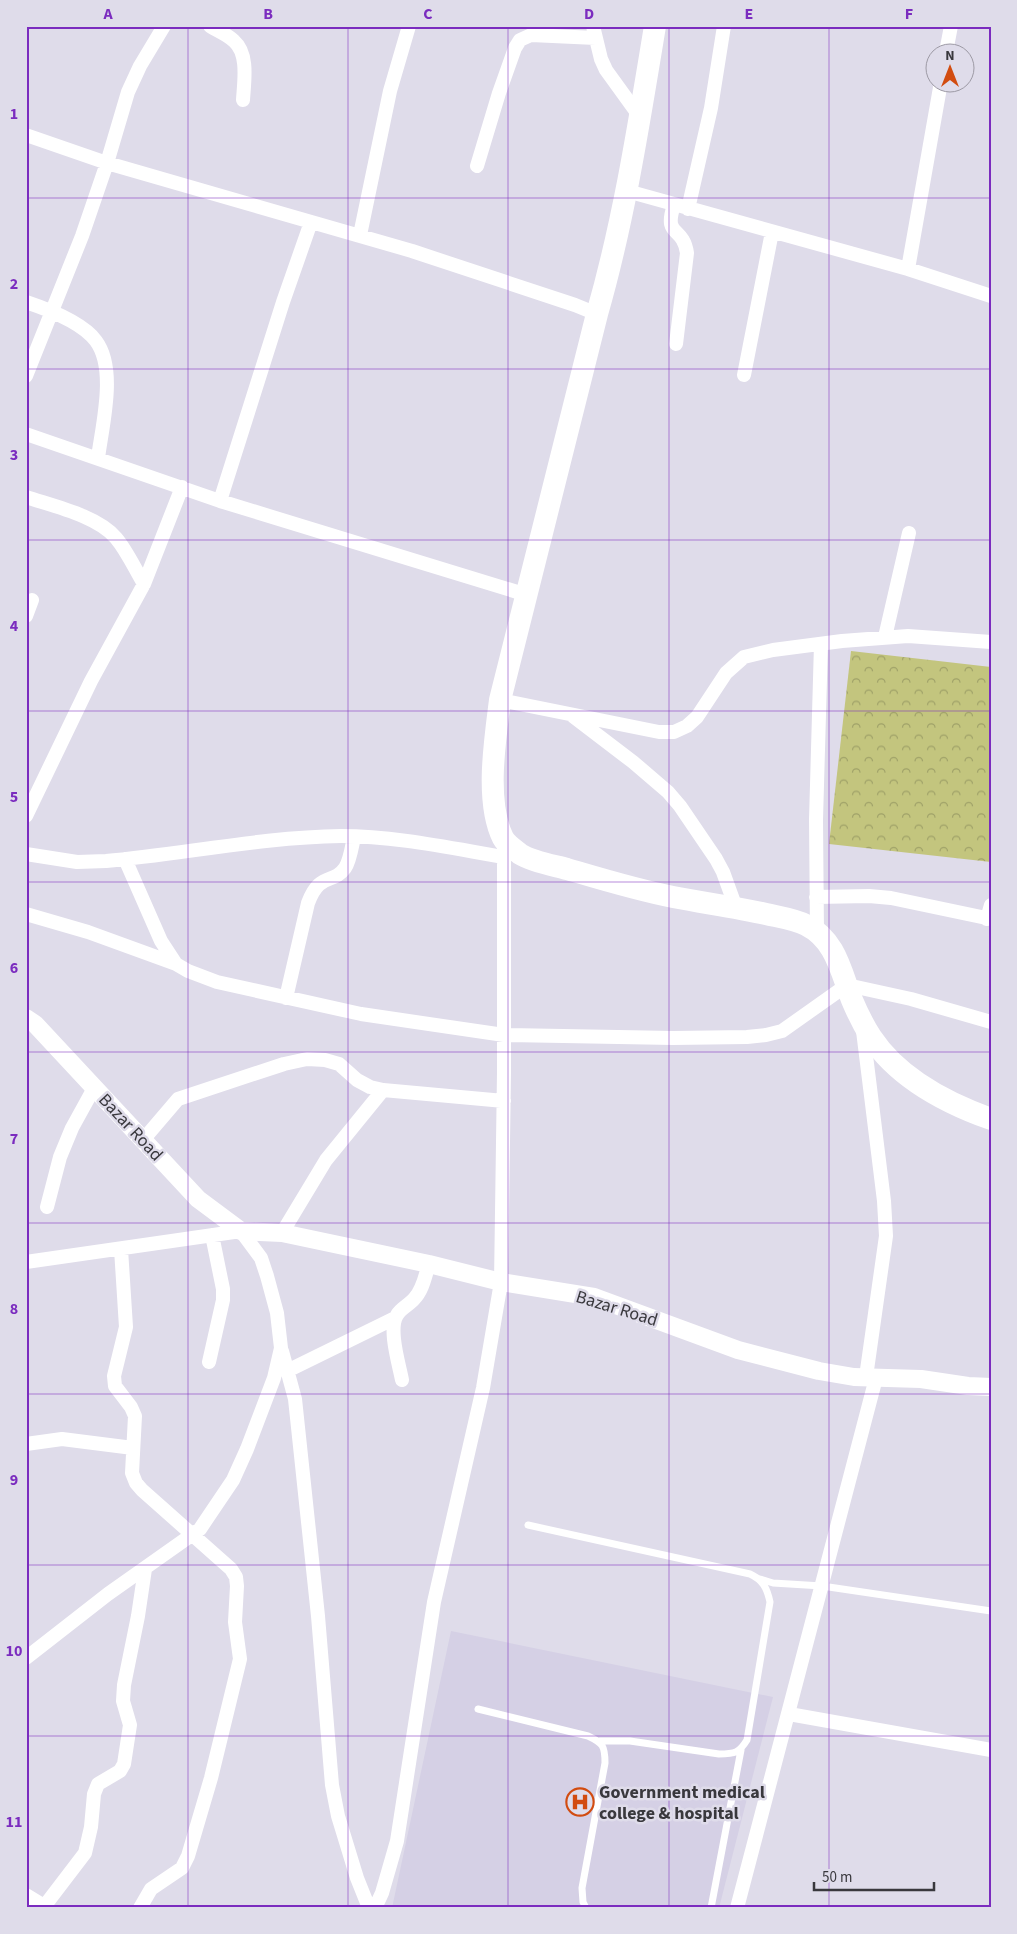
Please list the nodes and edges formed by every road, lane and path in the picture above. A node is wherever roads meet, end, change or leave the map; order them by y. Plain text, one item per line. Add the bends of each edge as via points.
1 (164, 26) edge
2 (210, 26) edge
3 (409, 26) edge
4 (656, 26) edge
5 (724, 26) edge
6 (951, 26) edge
7 (594, 32) edge
8 (948, 42) edge
9 (938, 92) edge
10 (243, 100) dead end
11 (640, 117) junction
12 (26, 136) edge
13 (107, 163) junction
14 (477, 166) dead end
15 (627, 191) junction
16 (674, 205) junction
17 (688, 209) junction
18 (311, 222) junction
19 (772, 232) junction
20 (360, 235) junction
21 (908, 268) junction
22 (991, 296) edge
23 (26, 302) edge
24 (52, 310) junction
25 (597, 314) junction
26 (676, 344) dead end
27 (26, 376) edge
28 (744, 376) dead end
29 (26, 434) edge
30 (98, 458) junction
31 (182, 487) junction
32 (26, 497) edge
33 (220, 501) junction
34 (909, 533) dead end
35 (144, 584) junction
36 (527, 595) junction
37 (32, 600) dead end
38 (26, 616) edge
39 (885, 637) junction
40 (991, 642) edge
41 (821, 644) junction
42 (500, 700) junction
43 (571, 714) junction
44 (26, 816) edge
45 (354, 837) junction
46 (504, 848) junction
47 (26, 854) edge
48 (125, 860) junction
49 (816, 897) junction
50 (736, 908) junction
51 (26, 914) edge
52 (989, 914) edge
53 (817, 933) junction
54 (176, 964) junction
55 (847, 985) junction
56 (286, 998) junction
57 (26, 1018) edge
58 (861, 1018) junction
59 (991, 1022) edge
60 (504, 1035) junction
61 (94, 1088) junction
62 (383, 1090) junction
63 (504, 1101) junction
64 (991, 1119) edge
65 (143, 1140) junction
66 (48, 1207) dead end
67 (241, 1230) junction
68 (282, 1233) junction
69 (212, 1235) junction
70 (121, 1249) junction
71 (26, 1262) edge
72 (429, 1264) junction
73 (501, 1282) junction
74 (395, 1318) junction
75 (281, 1348) junction
76 (209, 1362) dead end
77 (287, 1371) junction
78 (871, 1378) junction
79 (402, 1380) dead end
80 (991, 1387) edge
81 (26, 1444) edge
82 (133, 1448) junction
83 (528, 1525) dead end
84 (193, 1535) junction
85 (145, 1569) junction
86 (760, 1579) junction
87 (822, 1586) junction
88 (991, 1611) edge
89 (26, 1658) edge
90 (478, 1710) dead end
91 (789, 1714) junction
92 (600, 1741) junction
93 (741, 1750) junction
94 (991, 1750) edge
95 (26, 1895) edge
96 (44, 1907) edge
97 (140, 1908) edge
98 (369, 1908) edge
99 (375, 1908) edge
100 (586, 1908) edge
101 (711, 1908) edge
102 (737, 1908) edge

1 - 13 street via 128,92
2 - 10 street via 235,42 240,49 244,69
3 - 20 street via 390,91
4 - 11 highway
5 - 17 street via 711,108
6 - 8 street
7 - 11 street via 609,75
7 - 14 street via 532,35 520,40 514,48
9 - 21 street
11 - 15 highway
12 - 13 street
13 - 18 street
13 - 24 street
15 - 16 street
15 - 25 highway
16 - 17 street
16 - 26 street via 670,224 683,238 687,253
17 - 19 street
18 - 20 street
18 - 33 street
19 - 21 street
19 - 28 street
20 - 25 street
21 - 22 street
23 - 24 street
24 - 27 street
24 - 30 street via 91,335 103,353 107,389
25 - 36 highway
29 - 30 street
30 - 31 street
31 - 33 street
31 - 35 street
32 - 35 street via 85,517 109,531 117,538
33 - 36 street
34 - 39 street
35 - 44 street via 91,681
36 - 42 highway
37 - 38 street
39 - 40 street
39 - 41 street
41 - 43 street via 744,657 726,672 697,717 674,732 659,732
41 - 49 street
42 - 43 street
42 - 46 highway via 493,786 496,818
43 - 50 street via 633,762 680,806 716,859
45 - 46 street
45 - 48 street via 308,837
45 - 56 street via 345,868 313,890
46 - 50 highway via 542,862 670,896
46 - 60 street
47 - 48 street via 77,862
48 - 54 street via 161,941
49 - 52 street via 891,898
49 - 53 street
50 - 53 highway via 806,925
51 - 54 street via 88,932
53 - 55 highway via 828,942 841,964
54 - 56 street via 188,972 217,982
55 - 58 highway
55 - 59 street
55 - 60 street via 782,1030 766,1035 673,1038
56 - 60 street via 361,1014
57 - 61 street, Bazar Road
58 - 64 highway via 888,1059 922,1086
58 - 78 street via 886,1236
60 - 63 street
61 - 65 street, Bazar Road
61 - 66 street via 63,1150
62 - 63 street
62 - 65 street via 357,1080 339,1064 307,1059 292,1062 178,1099
62 - 68 street via 326,1160
63 - 73 street
65 - 67 street, Bazar Road via 198,1199
67 - 68 street, Bazar Road
67 - 69 street, Bazar Road
67 - 75 street via 261,1258 277,1313
68 - 72 street, Bazar Road
69 - 70 street, Bazar Road
69 - 76 street via 223,1300
70 - 71 street, Bazar Road
70 - 82 street via 126,1326 114,1376 115,1386 135,1416
72 - 73 street, Bazar Road
72 - 74 street via 421,1291
73 - 78 street, Bazar Road via 594,1297 738,1350 819,1371
73 - 99 street via 483,1388 434,1602 397,1841
74 - 77 street
74 - 79 street via 394,1336
75 - 77 street
75 - 84 street via 274,1378 233,1480
77 - 98 street via 295,1399 332,1785 338,1816
78 - 80 street, Bazar Road
78 - 87 street
81 - 82 street via 62,1439
82 - 84 street via 132,1473 136,1483
83 - 86 lane via 750,1574
84 - 85 street
84 - 97 street via 236,1577 240,1660 212,1778 188,1856 182,1868 151,1889
85 - 89 street
85 - 96 street via 124,1685 123,1701 130,1725 124,1764 120,1771 98,1784 85,1853
86 - 87 lane via 773,1583
86 - 93 lane via 768,1591 770,1602 746,1740
87 - 88 lane
87 - 91 street
90 - 92 lane
91 - 94 street
91 - 102 street
92 - 93 lane via 630,1741 719,1754
92 - 100 lane via 605,1750 605,1763 582,1888
93 - 101 lane
95 - 96 street

